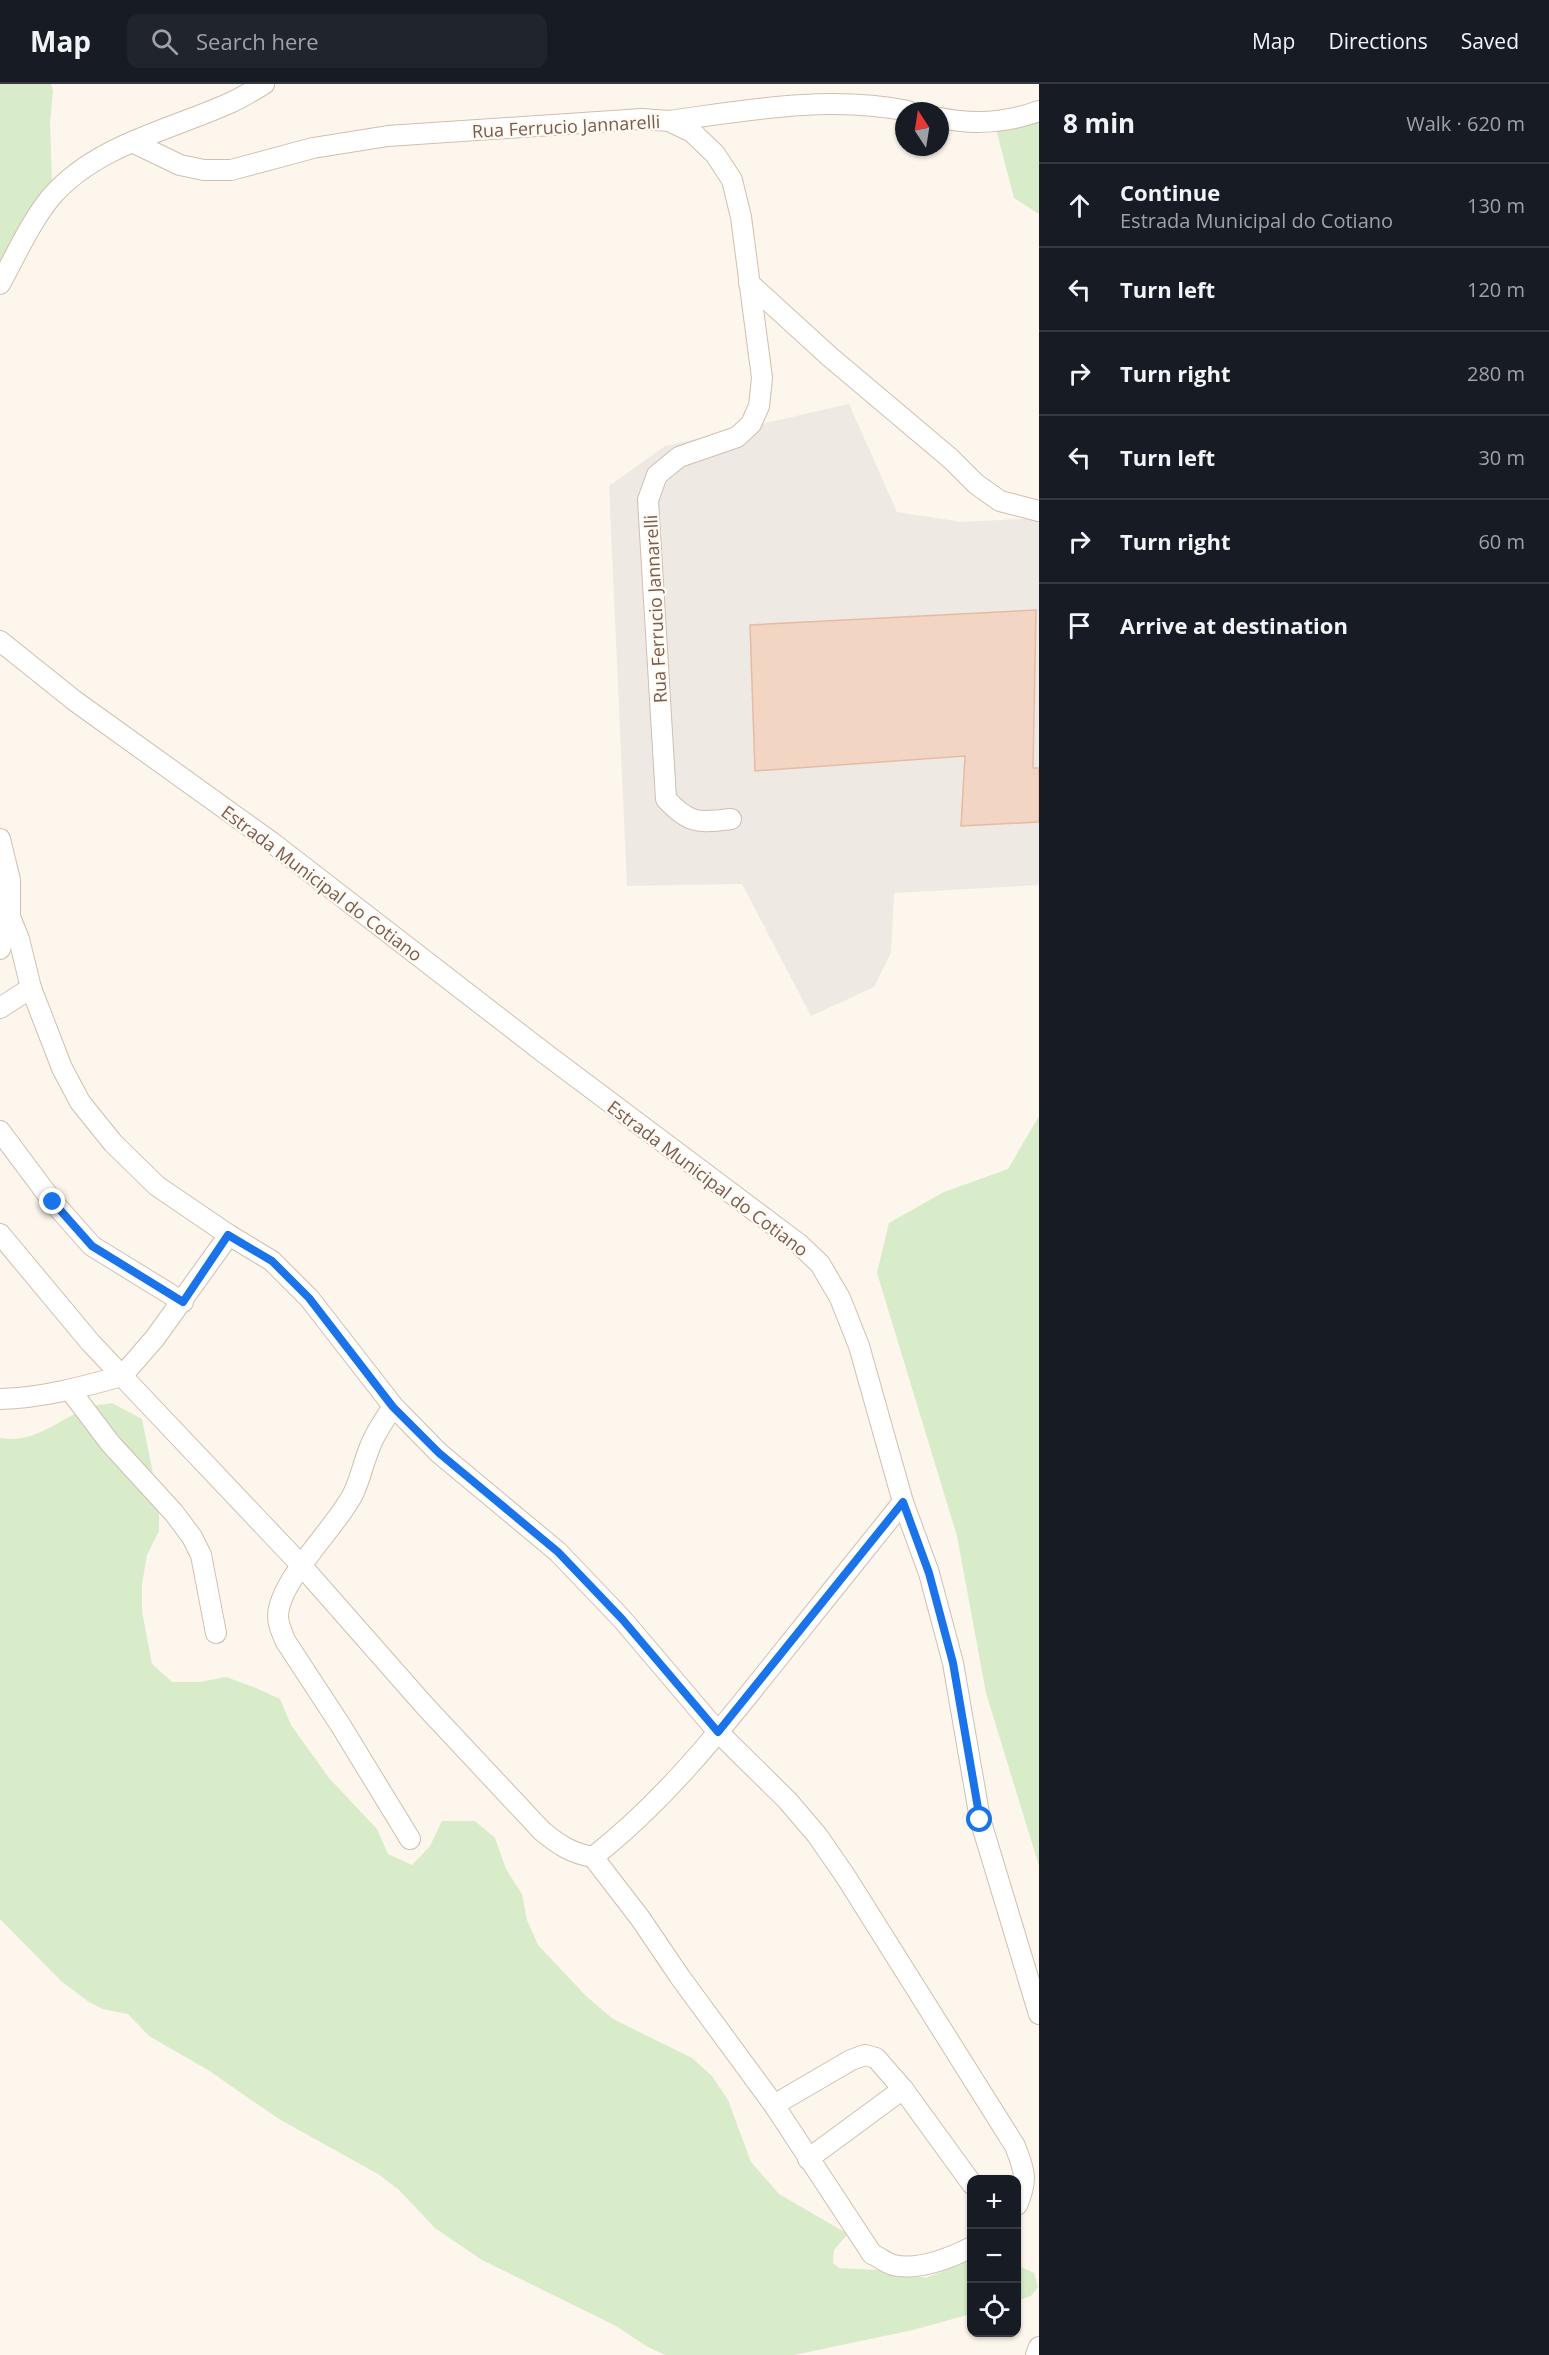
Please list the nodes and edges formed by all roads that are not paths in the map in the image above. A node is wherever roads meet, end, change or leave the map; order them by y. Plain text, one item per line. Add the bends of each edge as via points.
1 (264, 84) edge
2 (895, 108) edge
3 (1039, 111) edge
4 (949, 120) edge
5 (669, 121) junction
6 (132, 142) junction
7 (749, 283) junction
8 (0, 284) edge
9 (1039, 511) edge
10 (0, 641) edge
11 (731, 819) dead end
12 (0, 839) edge
13 (10, 917) junction
14 (0, 949) edge
15 (31, 988) junction
16 (0, 1008) edge
17 (0, 1131) edge
18 (0, 1234) edge
19 (228, 1235) junction
20 (183, 1302) junction
21 (122, 1376) junction
22 (70, 1390) junction
23 (0, 1399) edge
24 (393, 1407) junction
25 (903, 1502) junction
26 (301, 1565) junction
27 (216, 1633) dead end
28 (718, 1732) junction
29 (410, 1839) dead end
30 (593, 1857) junction
31 (1039, 2014) edge
32 (903, 2089) junction
33 (774, 2105) junction
34 (808, 2159) junction
35 (967, 2177) edge
36 (1021, 2196) edge
37 (967, 2249) edge
38 (1039, 2347) edge
39 (1036, 2355) edge

1 - 6 street via 233,102
2 - 5 street via 801,103
3 - 4 street via 1020,118 967,123
5 - 6 street, Rua Ferrucio Jannarelli via 642,119 388,136 313,148 231,170 180,165
5 - 7 street, Rua Ferrucio Jannarelli via 692,132 715,154 732,180
6 - 8 street via 86,166 52,197
7 - 9 street via 976,484 1000,501
7 - 11 street, Rua Ferrucio Jannarelli via 762,378 759,406 751,424 737,436 678,457 657,475 648,500 666,800 681,816 707,822
10 - 25 street, Estrada Municipal do Cotiano via 270,841 799,1244 820,1264 840,1298 859,1346
12 - 13 street via 10,880
13 - 14 street
13 - 15 street
15 - 16 street
15 - 19 street via 46,1031 80,1102 113,1143 157,1186
17 - 20 street via 92,1246
18 - 21 street
19 - 20 street
19 - 24 street via 272,1261 309,1298
20 - 21 street
21 - 22 street
21 - 26 street
22 - 23 street
22 - 27 street via 110,1443 192,1537 201,1555
24 - 26 street via 372,1440 353,1494
24 - 28 street via 439,1453 558,1552 622,1619
25 - 28 street
25 - 31 street, Estrada Municipal do Cotiano via 929,1573 953,1663 980,1820
26 - 29 street via 282,1599 279,1627
26 - 30 street via 542,1831 561,1847
28 - 30 street via 675,1783
28 - 36 street via 817,1835 878,1926 1015,2146 1025,2171
30 - 33 street
32 - 33 street via 876,2058 865,2055
32 - 34 street
32 - 35 street
33 - 34 street
34 - 37 street via 872,2254 892,2264 909,2266
38 - 39 street

